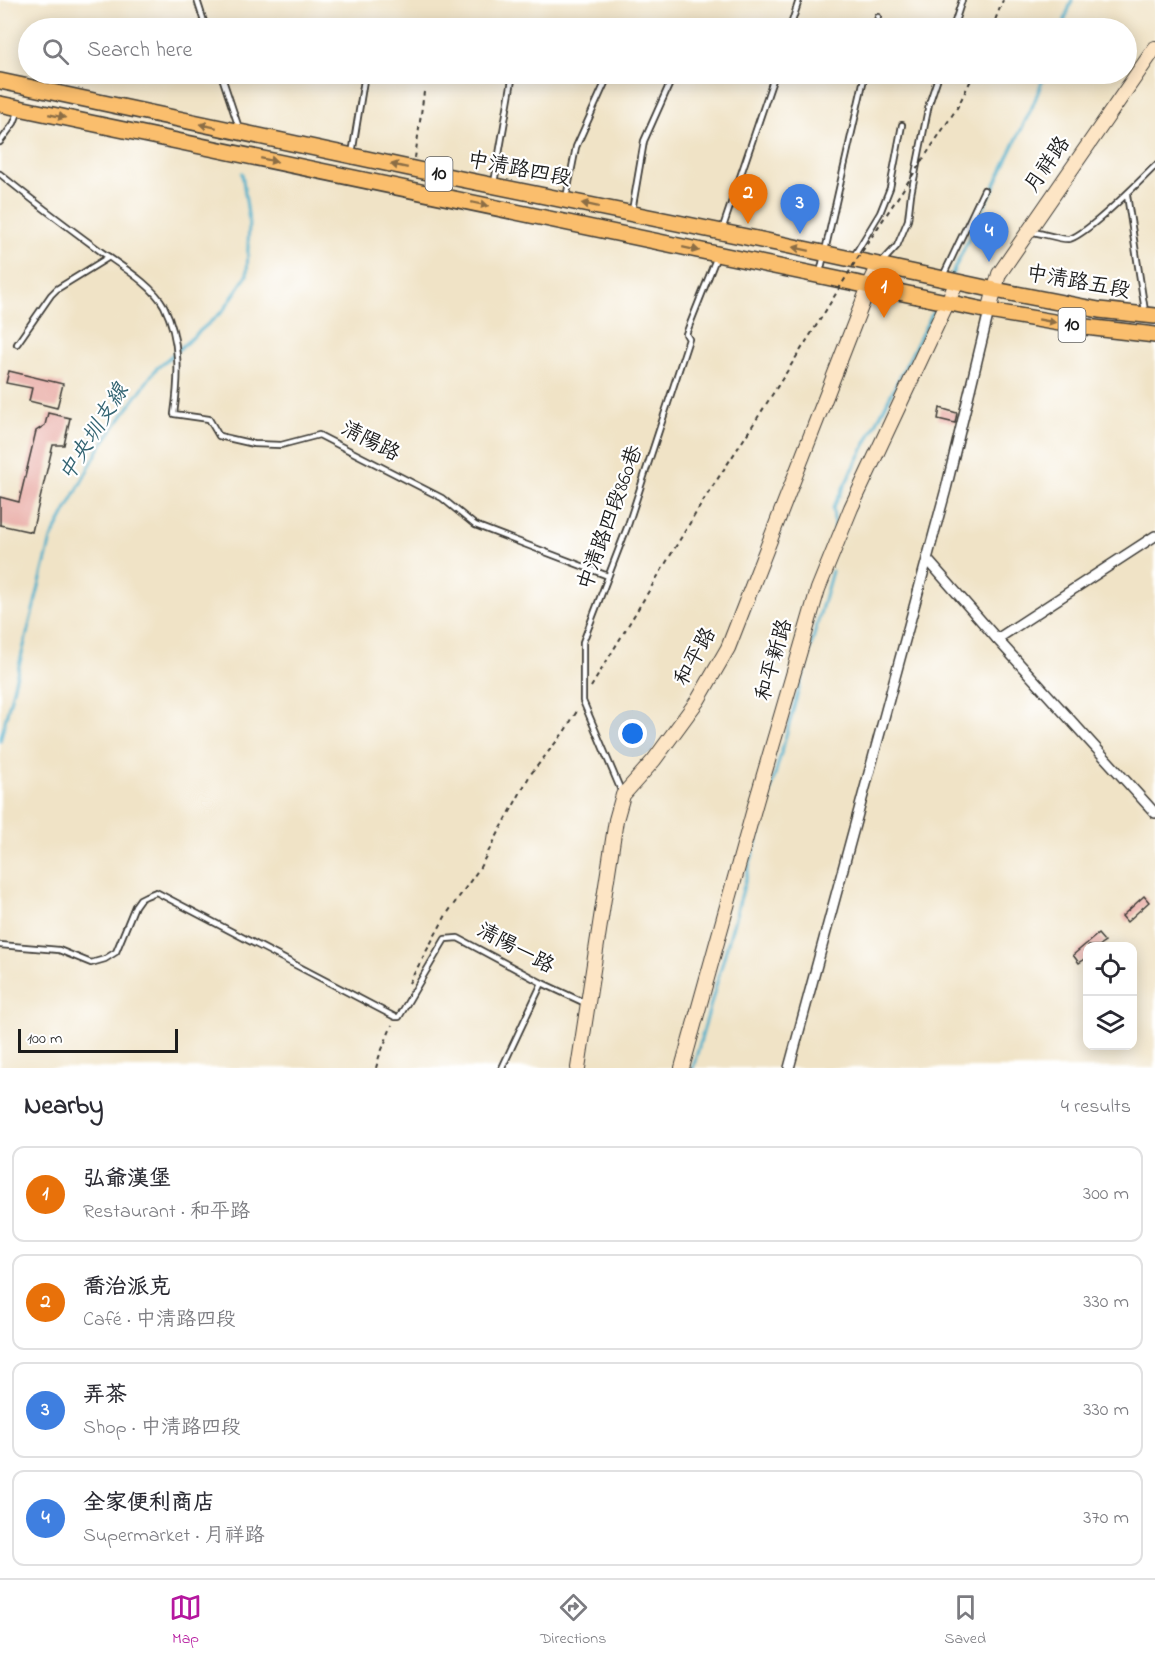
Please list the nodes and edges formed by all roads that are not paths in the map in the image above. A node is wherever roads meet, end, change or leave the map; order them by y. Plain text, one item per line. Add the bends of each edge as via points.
1 (197, 0) edge
2 (799, 0) edge
3 (962, 0) edge
4 (203, 18) edge
5 (793, 18) edge
6 (956, 18) edge
7 (1155, 48) edge
8 (1137, 74) edge
9 (0, 81) edge
10 (224, 84) edge
11 (363, 84) edge
12 (511, 84) edge
13 (604, 84) edge
14 (670, 84) edge
15 (772, 84) edge
16 (863, 84) edge
17 (936, 84) edge
18 (1130, 84) edge
19 (0, 104) edge
20 (21, 108) junction
21 (902, 125) dead end
22 (240, 133) junction
23 (0, 142) edge
24 (235, 153) junction
25 (352, 156) junction
26 (1155, 166) edge
27 (0, 174) edge
28 (494, 185) junction
29 (984, 190) dead end
30 (1127, 195) junction
31 (566, 200) junction
32 (631, 214) junction
33 (660, 220) junction
34 (1028, 231) junction
35 (722, 233) junction
36 (656, 241) junction
37 (717, 254) junction
38 (824, 254) junction
39 (109, 257) junction
40 (852, 260) junction
41 (879, 265) junction
42 (820, 275) junction
43 (839, 279) junction
44 (950, 280) junction
45 (869, 286) junction
46 (995, 290) junction
47 (942, 301) junction
48 (989, 311) junction
49 (1150, 316) edge
50 (1155, 335) edge
51 (17, 345) dead end
52 (1155, 537) edge
53 (927, 559) junction
54 (608, 576) junction
55 (997, 639) junction
56 (623, 795) junction
57 (1155, 813) edge
58 (0, 945) edge
59 (542, 983) junction
60 (588, 1005) junction
61 (502, 1068) edge
62 (578, 1068) edge
63 (682, 1068) edge
64 (789, 1068) edge

1 - 4 lane
2 - 5 lane
3 - 6 lane
7 - 8 street, 月祥路
22 -> 9 main road, 中清路四段 / 10
10 - 22 lane
11 - 25 lane
12 - 28 lane
13 - 31 lane via 576,147
14 - 32 lane via 644,141
15 - 35 lane
16 - 38 lane
17 - 41 lane via 908,220 897,246
18 - 34 street, 月祥路
19 - 20 main road, 中清路四段 / 10
20 - 23 lane
20 -> 24 main road, 中清路四段 / 10
21 - 40 lane via 890,188
22 - 24 lane
22 - 25 main road, 中清路四段 / 10
24 -> 36 main road, 中清路四段 / 10
28 -> 25 main road, 中清路四段 / 10
26 - 30 lane
27 - 39 lane, 清陽路
28 - 31 main road, 中清路四段 / 10
29 - 44 lane
30 - 34 lane via 1069,239
30 - 49 lane
32 -> 31 main road, 中清路四段 / 10
32 - 33 main road, 中清路四段 / 10
33 - 35 main road, 中清路四段 / 10
33 - 36 main road
34 - 46 street, 月祥路 via 999,274
38 -> 35 main road, 中清路四段 / 10
36 -> 37 main road, 中清路四段 / 10
37 - 42 main road, 中清路四段 / 10
37 - 54 lane, 中清路四段860巷 via 686,333 689,339
38 - 40 main road, 中清路四段 / 10
38 - 42 lane
39 - 51 lane via 51,295
39 - 54 lane, 清陽路 via 147,286 163,305 176,339 178,384 174,414 209,419 219,436 254,444 281,445 319,435 442,498 475,525
40 - 41 main road, 中清路四段 / 10
40 - 43 lane
41 - 44 main road, 中清路四段 / 10
41 - 45 street, 和平路
42 - 43 main road, 中清路四段 / 10
43 - 45 main road, 中清路四段 / 10
44 - 46 main road, 中清路四段 / 10
44 - 47 street, 和平新路
45 - 47 main road, 中清路四段 / 10
45 - 56 street, 和平路 via 728,648 698,700
46 - 48 street, 月祥路
46 - 49 main road, 中清路五段 / 10
47 - 48 main road, 中清路四段 / 10
47 - 63 street, 和平新路 via 818,589
48 -> 50 main road, 中清路五段 / 10
48 - 53 street
52 - 55 street
53 - 55 street
53 - 64 street
54 - 56 lane, 中清路四段860巷 via 583,642 583,701
55 - 57 street
56 - 60 street, 和平路
58 - 59 lane, 清陽一路 via 59,950 91,963 105,959 116,952 140,899 156,892 395,1017 399,1017 445,939 458,938
59 - 60 lane, 清陽一路
59 - 61 lane
60 - 62 street, 和平路

